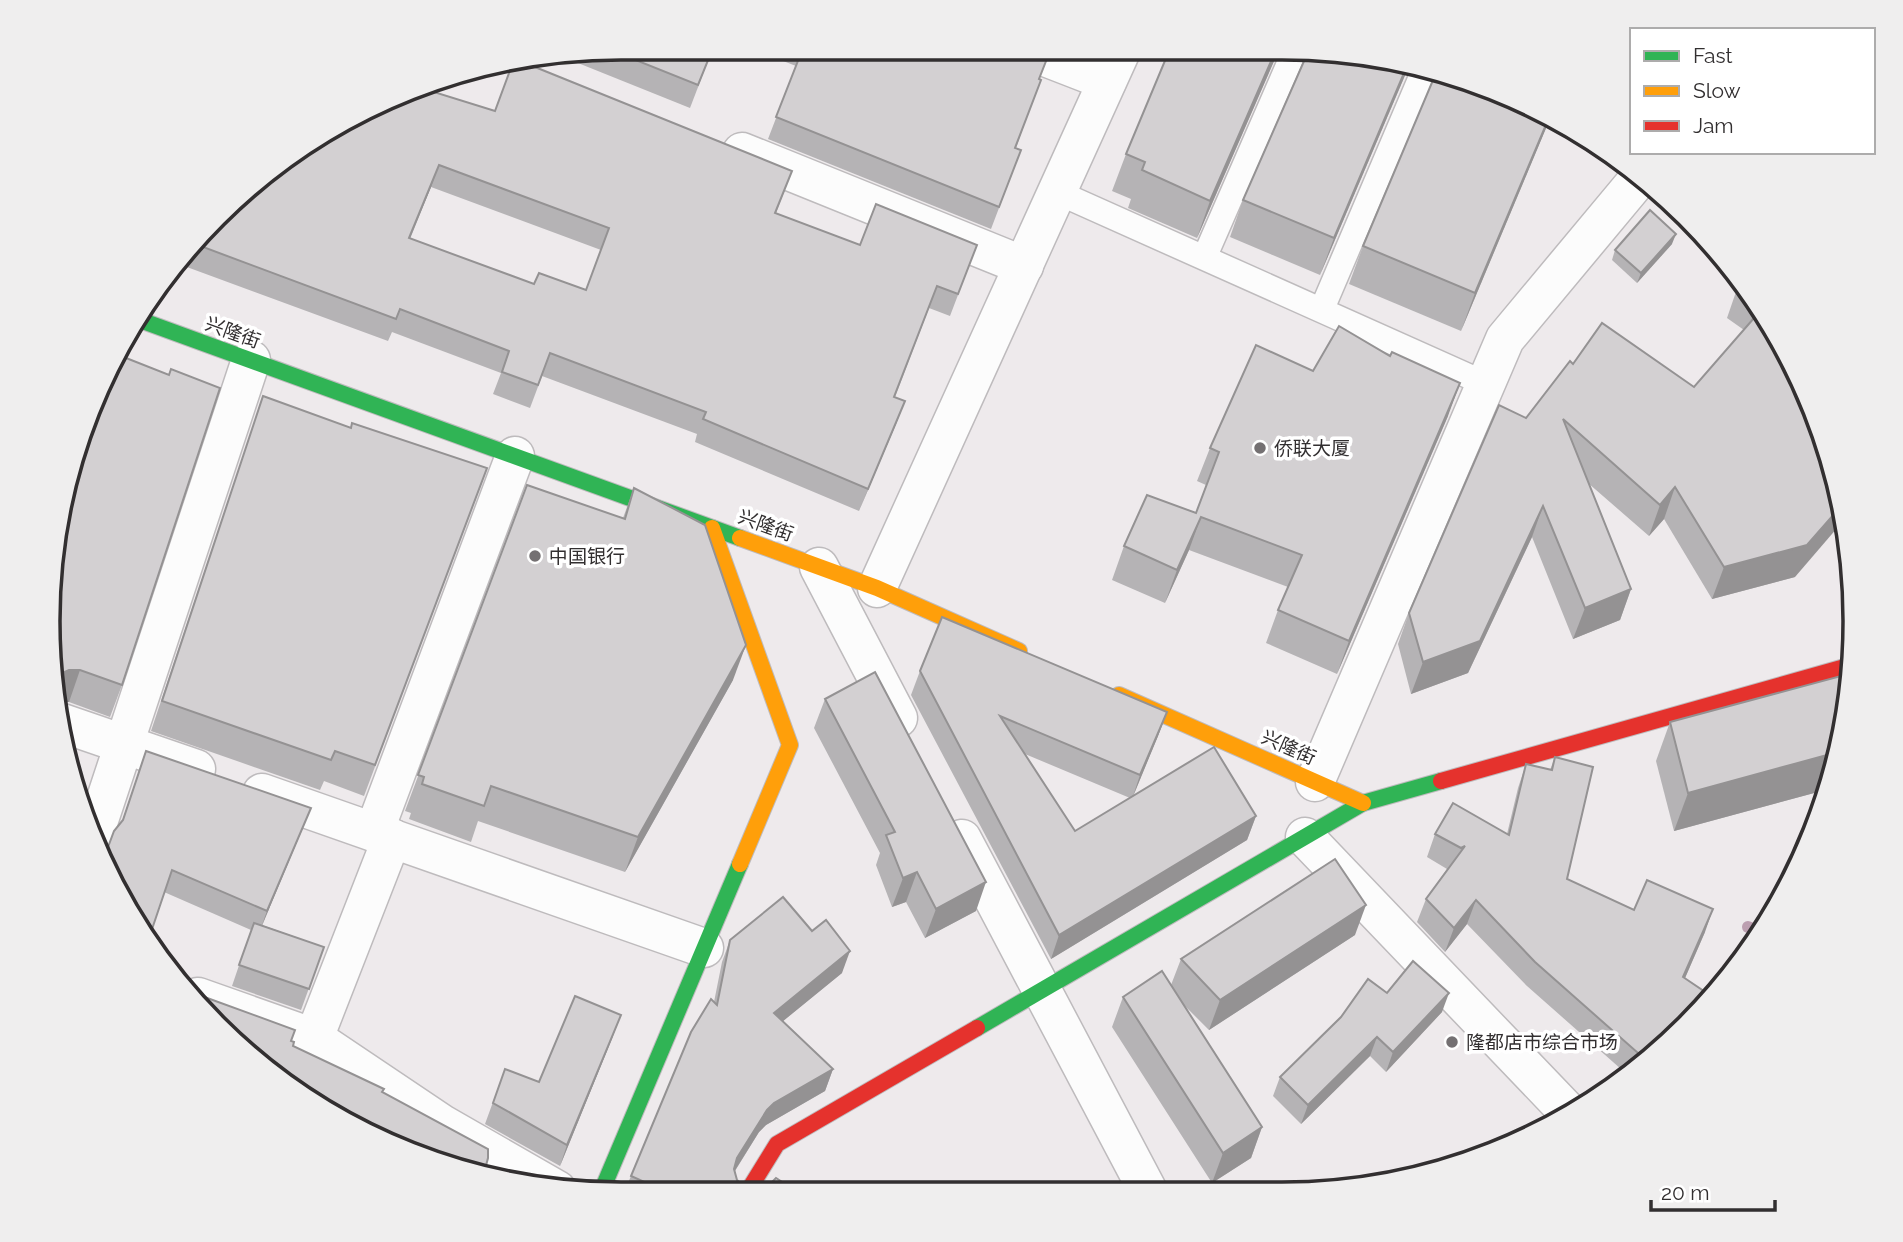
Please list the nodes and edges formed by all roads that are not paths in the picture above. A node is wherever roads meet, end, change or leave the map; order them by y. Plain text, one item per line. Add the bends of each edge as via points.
1 (1081, 60) edge
2 (1290, 60) edge
3 (1114, 66) edge
4 (1421, 77) edge
5 (715, 141) edge
6 (1634, 184) edge
7 (1057, 192) junction
8 (1205, 256) junction
9 (1024, 266) junction
10 (1322, 309) junction
11 (146, 322) edge
12 (251, 360) junction
13 (1486, 384) junction
14 (515, 456) junction
15 (712, 528) junction
16 (819, 567) junction
17 (877, 588) junction
18 (1040, 660) edge
19 (1841, 668) edge
20 (1102, 688) edge
21 (69, 725) edge
22 (125, 744) junction
23 (914, 748) edge
24 (1315, 782) junction
25 (1363, 803) junction
26 (946, 809) edge
27 (98, 824) edge
28 (383, 835) junction
29 (1305, 837) junction
30 (704, 948) junction
31 (1042, 990) junction
32 (208, 1000) edge
33 (314, 1038) junction
34 (1563, 1107) edge
35 (531, 1175) edge
36 (606, 1182) edge
37 (754, 1182) edge
38 (1143, 1182) edge

1 - 3 street
2 - 8 lane
3 - 7 street
4 - 10 lane
5 - 9 street
6 - 13 street via 1505,340
7 - 8 lane
7 - 9 street
8 - 10 lane
9 - 17 street
10 - 13 lane
11 - 12 street, 兴隆街
12 - 14 street, 兴隆街
12 - 22 street
13 - 24 street
14 - 15 street, 兴隆街
14 - 28 street
15 - 16 street, 兴隆街
15 - 30 street via 790,745
16 - 17 street, 兴隆街
16 - 23 street
17 - 18 street, 兴隆街
19 - 25 street
20 - 24 street, 兴隆街
21 - 22 street
22 - 27 street
22 - 28 street
24 - 25 street, 兴隆街
25 - 29 street
26 - 31 street
28 - 30 street
28 - 33 street
29 - 31 street
29 - 34 street
30 - 36 street
31 - 37 street via 777,1144
31 - 38 street
32 - 33 street
33 - 35 street via 442,1124

